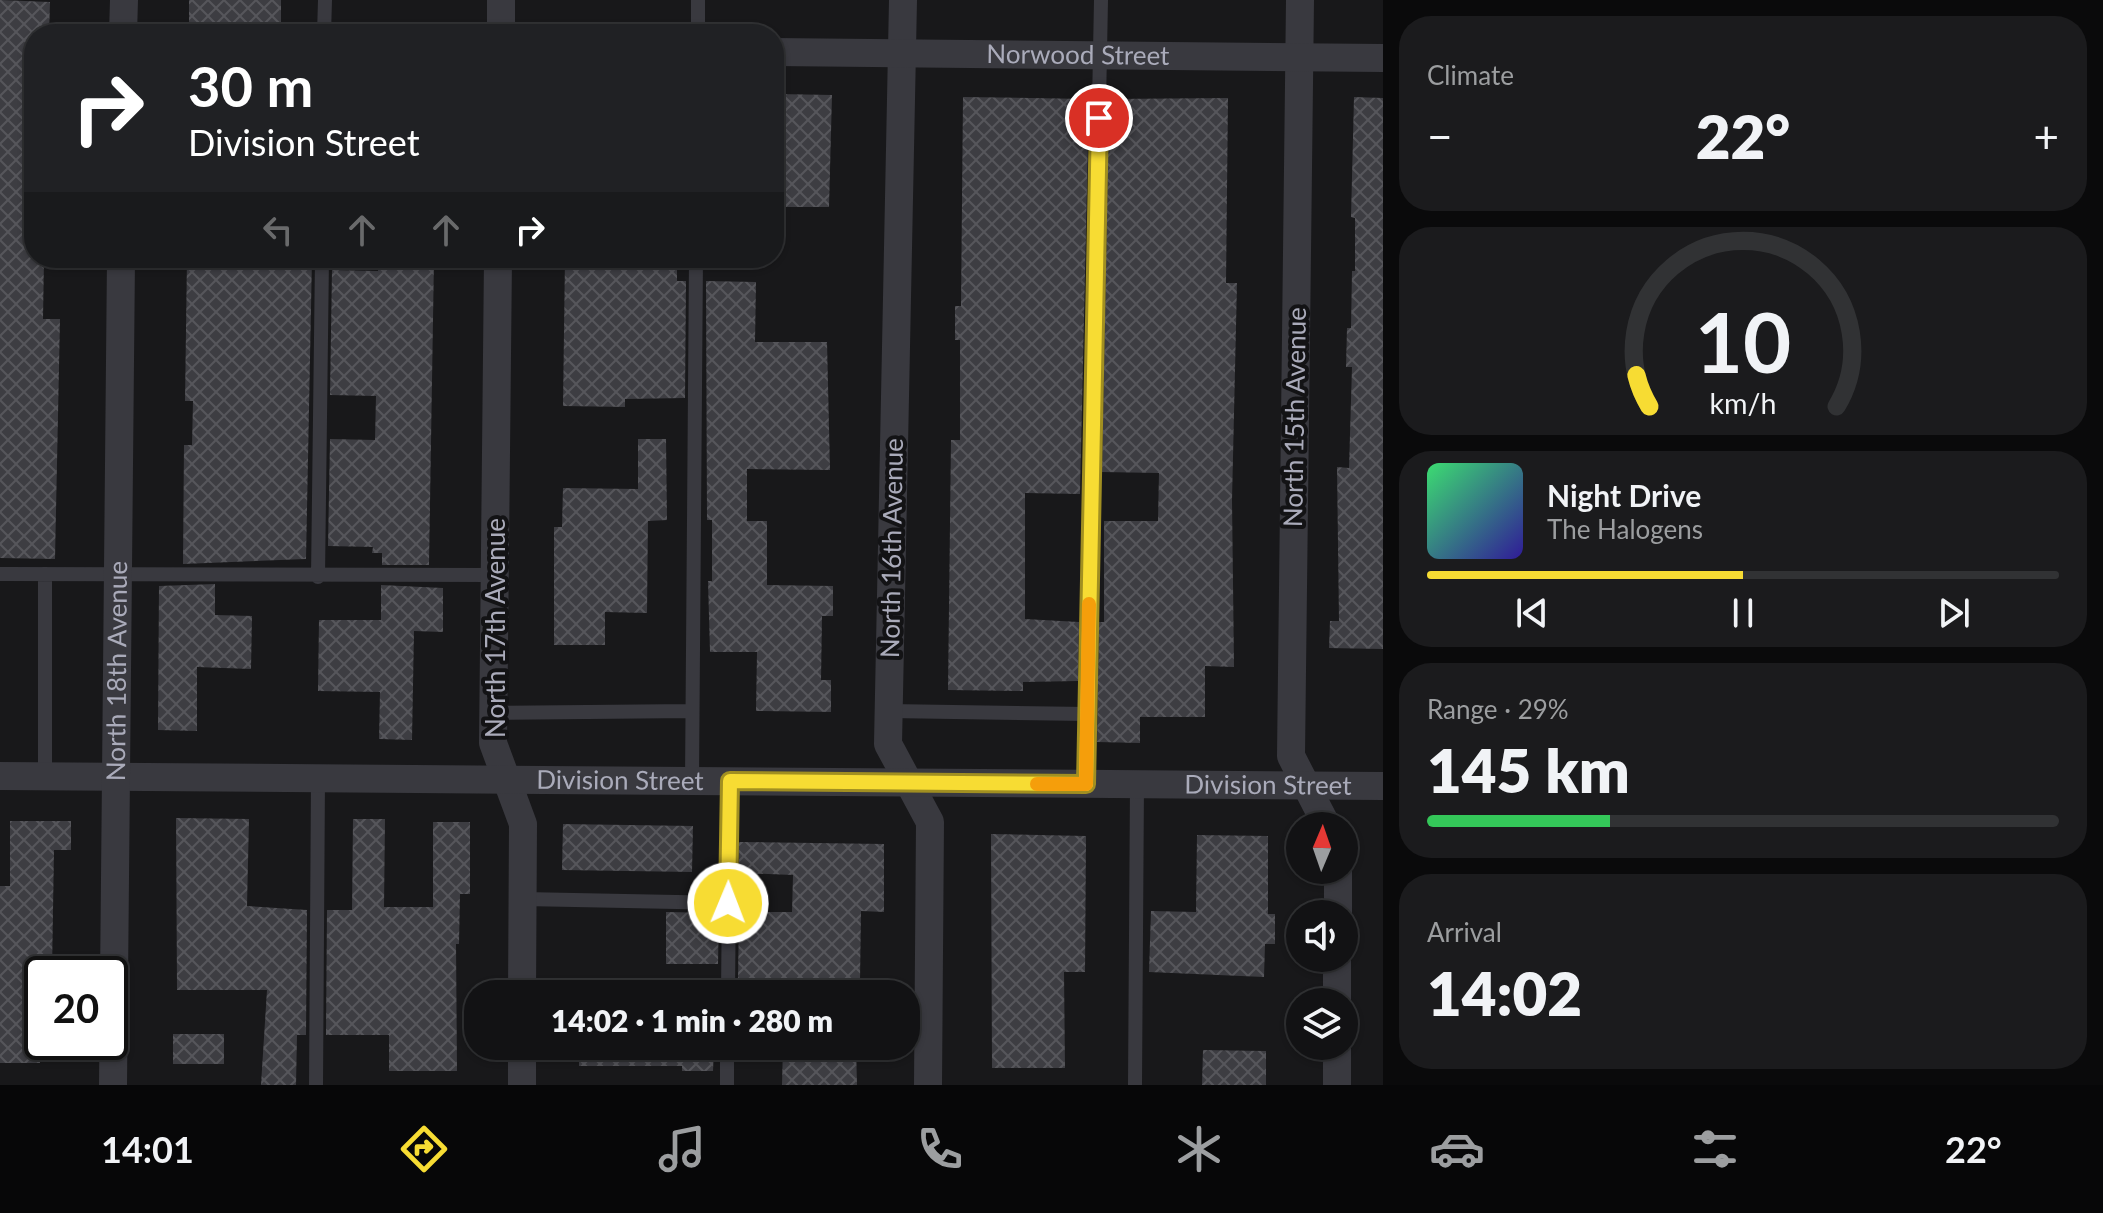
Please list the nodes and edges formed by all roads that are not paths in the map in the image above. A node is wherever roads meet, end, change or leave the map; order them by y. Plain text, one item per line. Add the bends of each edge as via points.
1 (124, 0) edge
2 (325, 0) edge
3 (501, 0) edge
4 (698, 0) edge
5 (903, 0) edge
6 (1101, 0) edge
7 (1300, 0) edge
8 (123, 24) edge
9 (324, 24) edge
10 (501, 24) edge
11 (698, 24) edge
12 (784, 52) edge
13 (902, 54) junction
14 (1100, 55) junction
15 (1299, 57) junction
16 (1383, 58) edge
17 (121, 268) edge
18 (322, 268) edge
19 (498, 268) edge
20 (696, 268) edge
21 (0, 574) edge
22 (45, 574) junction
23 (119, 575) junction
24 (495, 575) junction
25 (318, 577) junction
26 (692, 711) junction
27 (889, 711) junction
28 (493, 713) junction
29 (1087, 714) junction
30 (0, 776) edge
31 (45, 776) junction
32 (119, 777) junction
33 (318, 778) junction
34 (507, 781) junction
35 (692, 781) junction
36 (730, 781) junction
37 (908, 783) junction
38 (1086, 784) junction
39 (1137, 784) junction
40 (1305, 785) junction
41 (1383, 786) edge
42 (1319, 812) edge
43 (523, 899) junction
44 (728, 903) junction
45 (522, 980) edge
46 (728, 980) edge
47 (522, 1060) edge
48 (727, 1060) edge
49 (1337, 1060) edge
50 (113, 1085) edge
51 (316, 1085) edge
52 (522, 1085) edge
53 (727, 1085) edge
54 (928, 1085) edge
55 (1135, 1085) edge
56 (1337, 1085) edge

1 - 8 street
2 - 9 lane
3 - 10 street
4 - 11 lane
5 - 13 street, North 16th Avenue
6 - 14 lane
7 - 15 street, North 15th Avenue
12 - 13 street, Norwood Street
13 - 14 street, Norwood Street
13 - 27 street, North 16th Avenue
14 - 15 street, Norwood Street
14 - 29 lane
15 - 16 street, Norwood Street
15 - 40 street, North 15th Avenue via 1291,756
17 - 23 street, North 18th Avenue
18 - 25 lane
19 - 24 street, North 17th Avenue
20 - 26 lane
21 - 22 lane
22 - 23 lane
22 - 31 lane
23 - 25 lane
23 - 32 street, North 18th Avenue
24 - 25 lane
24 - 28 street, North 17th Avenue
26 - 28 lane
26 - 35 lane
27 - 29 lane
27 - 37 street, North 16th Avenue via 888,744
28 - 34 street, North 17th Avenue via 493,743
29 - 38 lane
30 - 31 street, Division Street
31 - 32 street, Division Street
32 - 33 street, Division Street
32 - 50 street, North 18th Avenue
33 - 34 street, Division Street
33 - 51 lane
34 - 35 street, Division Street
34 - 43 street, North 17th Avenue via 523,824
35 - 36 street, Division Street
36 - 37 street, Division Street
36 - 44 lane
37 - 38 street, Division Street
37 - 54 street, North 16th Avenue via 930,822
38 - 39 street, Division Street
39 - 40 street, Division Street
39 - 55 lane
40 - 41 street, Division Street
40 - 42 street, North 15th Avenue
43 - 44 lane
43 - 45 street, North 17th Avenue
44 - 46 lane
47 - 52 street
48 - 53 lane
49 - 56 street

